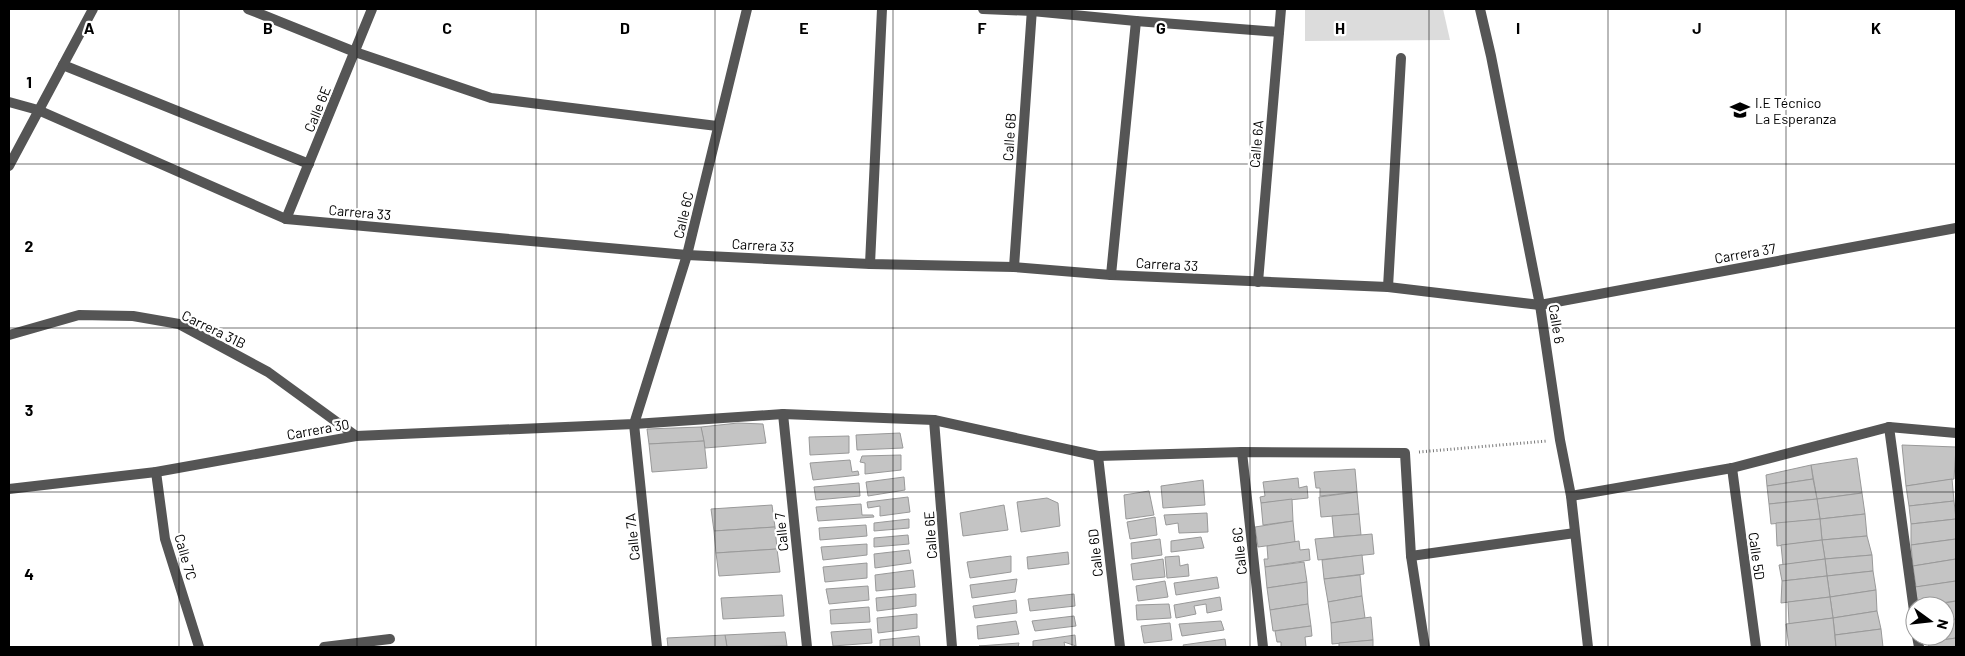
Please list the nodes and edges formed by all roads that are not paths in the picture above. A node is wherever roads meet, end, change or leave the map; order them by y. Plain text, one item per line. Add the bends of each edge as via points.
1 (93, 9) edge
2 (248, 9) edge
3 (372, 9) edge
4 (747, 9) edge
5 (882, 9) edge
6 (983, 9) edge
7 (1280, 9) edge
8 (1480, 9) edge
9 (1032, 10) edge
10 (1136, 21) junction
11 (1279, 32) junction
12 (355, 52) junction
13 (1401, 58) dead end
14 (63, 64) junction
15 (9, 102) edge
16 (38, 110) junction
17 (717, 126) junction
18 (309, 164) junction
19 (9, 166) edge
20 (286, 219) junction
21 (1956, 228) edge
22 (687, 255) junction
23 (870, 264) junction
24 (1014, 267) junction
25 (1111, 275) junction
26 (1258, 282) junction
27 (1388, 287) junction
28 (1540, 305) junction
29 (9, 335) edge
30 (783, 414) junction
31 (934, 420) junction
32 (634, 424) junction
33 (1889, 427) junction
34 (1956, 433) edge
35 (356, 436) junction
36 (1242, 452) junction
37 (1098, 456) junction
38 (1732, 468) junction
39 (156, 472) junction
40 (9, 489) edge
41 (1571, 496) junction
42 (1575, 533) junction
43 (1411, 556) junction
44 (1912, 596) edge
45 (390, 639) dead end
46 (199, 647) edge
47 (324, 647) edge
48 (657, 647) edge
49 (807, 647) edge
50 (952, 647) edge
51 (1120, 647) edge
52 (1263, 647) edge
53 (1425, 647) edge
54 (1588, 647) edge
55 (1756, 647) edge

1 - 14 street
2 - 12 street
3 - 12 street, Calle 6E
4 - 17 street, Calle 6C
5 - 23 street
6 - 9 street
7 - 11 street, Calle 6A
8 - 28 street, Calle 6
9 - 10 street
9 - 24 street, Calle 6B
10 - 11 street
10 - 25 street
11 - 26 street, Calle 6A
12 - 17 street via 491,98
12 - 18 street, Calle 6E
13 - 27 street
14 - 16 street
14 - 18 street
15 - 16 street, Carrera 33
16 - 19 street
16 - 20 street, Carrera 33
17 - 22 street, Calle 6C
18 - 20 street, Calle 6E
20 - 22 street, Carrera 33
21 - 28 street, Carrera 37
22 - 23 street, Carrera 33
22 - 32 street, Calle 6C
23 - 24 street, Carrera 33
24 - 25 street, Carrera 33
25 - 26 street, Carrera 33
26 - 27 street, Carrera 33
27 - 28 street, Carrera 33
28 - 41 street, Calle 6
29 - 35 street, Carrera 31B via 79,315 133,316 179,324 268,372
30 - 31 street, Carrera 30
30 - 32 street, Carrera 30
30 - 49 street, Calle 7
31 - 37 street, Carrera 30
31 - 50 street, Calle 6E
32 - 35 street, Carrera 30
32 - 48 street, Calle 7A
33 - 34 street
33 - 38 street
33 - 44 street
35 - 39 street, Carrera 30
36 - 37 street, Carrera 30
36 - 43 street, Carrera 30 via 1405,453
36 - 52 street, Calle 6C
37 - 51 street, Calle 6D
38 - 41 street
38 - 55 street, Calle 5D
39 - 40 street, Carrera 30
39 - 46 street, Calle 7C via 166,539
41 - 42 street, Calle 6
42 - 43 street
42 - 54 street, Calle 6
43 - 53 street
45 - 47 street

